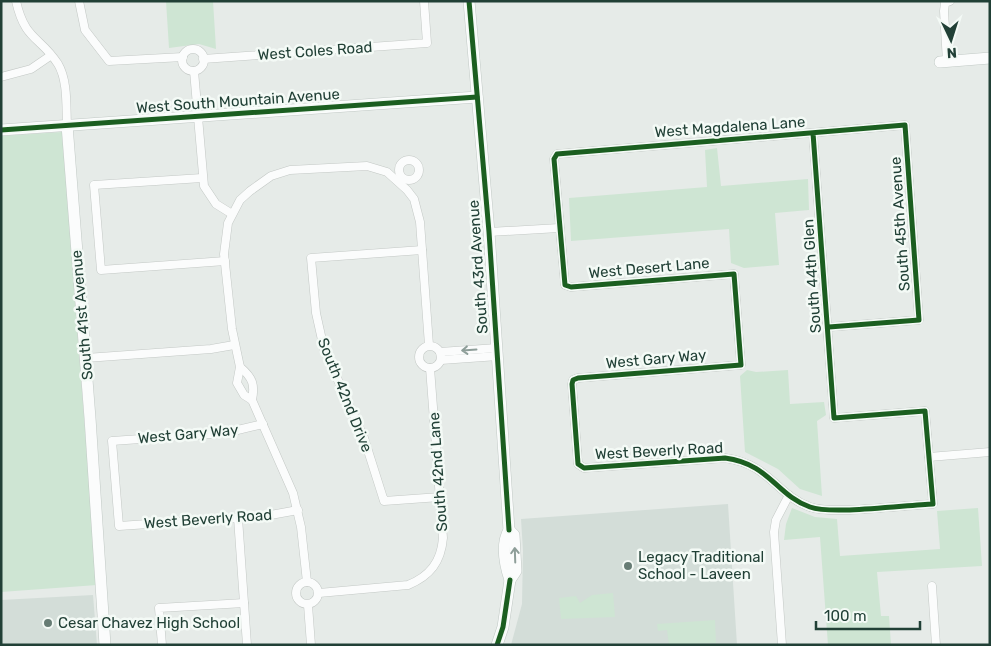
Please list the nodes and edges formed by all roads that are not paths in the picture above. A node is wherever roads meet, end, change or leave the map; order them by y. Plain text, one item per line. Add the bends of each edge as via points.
1 (16, 1) edge
2 (79, 1) edge
3 (424, 1) edge
4 (469, 1) edge
5 (948, 2) edge
6 (50, 56) junction
7 (183, 57) junction
8 (989, 58) edge
9 (204, 59) junction
10 (944, 62) joint
11 (990, 66) edge
12 (194, 71) junction
13 (1, 77) edge
14 (477, 97) junction
15 (197, 116) junction
16 (68, 125) junction
17 (905, 125) joint
18 (1, 130) edge
19 (814, 133) junction
20 (202, 178) junction
21 (232, 214) junction
22 (560, 228) junction
23 (489, 232) junction
24 (422, 250) junction
25 (225, 261) junction
26 (829, 327) junction
27 (234, 345) junction
28 (429, 345) junction
29 (498, 352) junction
30 (440, 356) junction
31 (86, 358) junction
32 (740, 365) joint
33 (240, 368) junction
34 (430, 368) junction
35 (573, 380) joint
36 (252, 400) junction
37 (263, 424) junction
38 (990, 452) edge
39 (929, 456) junction
40 (789, 494) junction
41 (440, 496) junction
42 (298, 510) junction
43 (238, 518) junction
44 (119, 526) joint
45 (307, 582) junction
46 (932, 586) dead end
47 (319, 593) junction
48 (244, 602) junction
49 (308, 605) junction
50 (105, 645) edge
51 (162, 645) edge
52 (247, 645) edge
53 (311, 645) edge
54 (497, 645) edge
55 (782, 645) edge
56 (936, 645) edge

1 - 6 street, South 41st Avenue via 20,21
2 - 7 street, West Coles Road via 86,30 109,61
3 - 9 street, West Coles Road via 427,43
4 - 14 street, South 43rd Avenue
5 - 10 street
6 - 13 street via 30,69
6 - 16 street, South 41st Avenue via 58,64 64,79
7 - 9 street, West Coles Road via 192,50 201,53
7 - 12 street via 184,67
8 - 10 street
8 - 11 street
9 - 12 street via 202,66
12 - 15 street
14 - 15 street, West South Mountain Avenue
14 - 23 street, South 43rd Avenue
15 - 16 street, West South Mountain Avenue
15 - 20 street
16 - 18 street, West South Mountain Avenue
16 - 31 street, South 41st Avenue
17 - 19 street, West Magdalena Lane
17 - 26 street, South 45th Avenue via 919,320
19 - 22 street, West Magdalena Lane via 557,154 554,159
19 - 26 street, South 44th Glen
20 - 21 street via 212,200
20 - 25 street via 94,185 101,270
21 - 24 street, South 42nd Lane via 240,200 271,176 290,170 367,166 400,179 414,200
21 - 25 street via 224,242
22 - 23 street
22 - 32 street, West Desert Lane via 565,285 571,287 734,274
23 - 29 street, South 43rd Avenue
24 - 28 street, South 42nd Lane
24 - 41 street, South 42nd Drive via 311,258 316,313 324,349 364,438 384,501
25 - 27 street
26 - 39 street, South 44th Glen via 834,418 925,411
27 - 31 street
27 - 33 street
28 - 30 street
28 - 34 street, South 42nd Lane via 421,350 418,359
29 - 30 street
29 - 54 street, South 43rd Avenue via 509,530 514,535 516,571 510,580
30 - 34 street via 437,366
31 - 50 street, South 41st Avenue
32 - 35 street, West Gary Way
33 - 36 street via 252,379
33 - 36 street via 237,383 244,396
34 - 41 street, South 42nd Lane
35 - 40 street, West Beverly Road via 580,467 732,459 756,467
36 - 37 street
37 - 42 street
37 - 44 street, West Gary Way via 225,433 112,441
38 - 39 street
39 - 40 street, West Beverly Road via 933,504 820,510
40 - 55 street via 776,520 774,532
41 - 47 street, South 42nd Lane via 442,551 431,572 420,581 408,585
42 - 43 street, West Beverly Road
42 - 45 street
43 - 44 street, West Beverly Road
43 - 48 street
45 - 47 street via 316,586
45 - 49 street via 297,588 296,596
46 - 56 street
47 - 49 street via 317,600
48 - 51 street via 159,608
48 - 52 street
49 - 53 street

